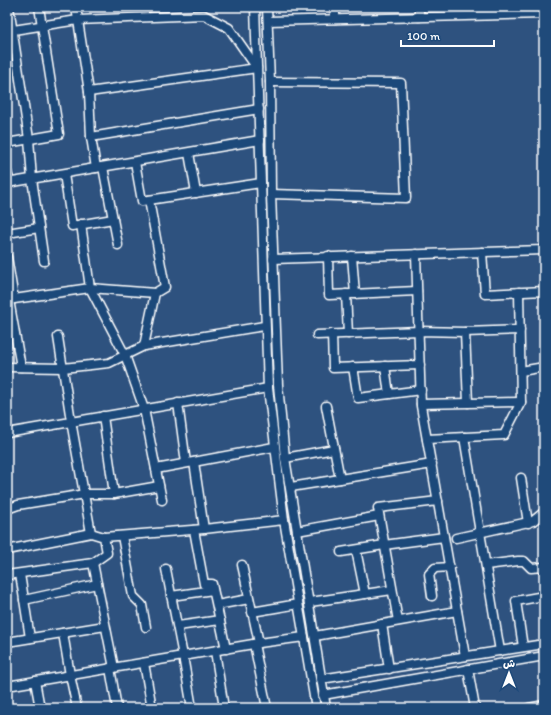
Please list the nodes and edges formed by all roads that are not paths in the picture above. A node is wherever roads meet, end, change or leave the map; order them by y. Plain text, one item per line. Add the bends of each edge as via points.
1 (9, 7) edge
2 (39, 7) edge
3 (76, 7) edge
4 (255, 7) edge
5 (267, 7) edge
6 (335, 7) edge
7 (419, 7) edge
8 (523, 11) edge
9 (544, 14) edge
10 (419, 17) junction
11 (335, 19) junction
12 (78, 20) junction
13 (268, 21) junction
14 (42, 26) junction
15 (10, 30) edge
16 (257, 68) junction
17 (270, 82) junction
18 (89, 92) junction
19 (259, 109) junction
20 (91, 136) junction
21 (29, 139) junction
22 (260, 140) junction
23 (7, 143) edge
24 (189, 152) junction
25 (135, 162) junction
26 (100, 168) junction
27 (7, 172) edge
28 (64, 174) junction
29 (32, 179) junction
30 (8, 183) edge
31 (261, 183) junction
32 (196, 193) junction
33 (271, 194) junction
34 (150, 200) junction
35 (113, 219) junction
36 (81, 224) junction
37 (39, 228) junction
38 (7, 233) edge
39 (118, 246) dead end
40 (544, 250) edge
41 (482, 252) junction
42 (416, 254) junction
43 (328, 256) junction
44 (352, 256) junction
45 (7, 257) edge
46 (273, 259) junction
47 (44, 261) dead end
48 (90, 288) junction
49 (417, 291) junction
50 (544, 291) edge
51 (519, 292) junction
52 (155, 293) junction
53 (346, 294) junction
54 (355, 294) junction
55 (10, 300) edge
56 (264, 326) junction
57 (520, 330) junction
58 (419, 331) junction
59 (465, 332) junction
60 (332, 334) junction
61 (348, 334) junction
62 (317, 335) dead end
63 (58, 337) dead end
64 (144, 346) junction
65 (126, 355) junction
66 (420, 365) junction
67 (385, 366) junction
68 (7, 367) edge
69 (21, 367) junction
70 (353, 367) junction
71 (544, 367) edge
72 (63, 368) junction
73 (521, 371) junction
74 (268, 388) junction
75 (421, 390) junction
76 (388, 394) junction
77 (522, 402) junction
78 (178, 403) junction
79 (468, 403) junction
80 (421, 404) junction
81 (326, 406) dead end
82 (144, 409) junction
83 (103, 416) junction
84 (71, 421) junction
85 (7, 433) edge
86 (464, 437) junction
87 (427, 439) junction
88 (274, 447) junction
89 (334, 450) junction
90 (285, 458) junction
91 (190, 462) junction
92 (432, 464) junction
93 (156, 469) junction
94 (522, 478) dead end
95 (340, 479) junction
96 (159, 486) junction
97 (290, 487) junction
98 (85, 494) junction
99 (114, 494) junction
100 (162, 500) dead end
101 (438, 501) junction
102 (7, 509) edge
103 (544, 512) edge
104 (379, 516) junction
105 (284, 520) junction
106 (528, 522) junction
107 (204, 529) junction
108 (194, 530) junction
109 (297, 531) junction
110 (480, 532) junction
111 (91, 533) junction
112 (122, 536) junction
113 (104, 537) junction
114 (444, 537) junction
115 (456, 538) dead end
116 (384, 545) junction
117 (7, 550) edge
118 (356, 550) junction
119 (341, 552) dead end
120 (93, 563) junction
121 (242, 565) dead end
122 (486, 565) junction
123 (450, 567) junction
124 (544, 567) edge
125 (166, 568) dead end
126 (20, 574) junction
127 (7, 575) edge
128 (97, 584) junction
129 (213, 590) junction
130 (392, 590) junction
131 (365, 594) junction
132 (172, 596) junction
133 (432, 596) dead end
134 (544, 596) edge
135 (249, 599) junction
136 (24, 600) junction
137 (310, 602) junction
138 (298, 604) junction
139 (216, 605) junction
140 (457, 611) junction
141 (252, 612) junction
142 (220, 620) junction
143 (398, 621) junction
144 (382, 624) junction
145 (106, 626) junction
146 (178, 626) junction
147 (146, 627) dead end
148 (62, 633) junction
149 (314, 636) junction
150 (304, 637) junction
151 (30, 638) junction
152 (7, 642) edge
153 (257, 643) junction
154 (544, 644) edge
155 (523, 647) junction
156 (226, 649) junction
157 (215, 650) junction
158 (500, 651) junction
159 (184, 656) junction
160 (465, 656) junction
161 (544, 656) edge
162 (144, 663) junction
163 (112, 668) junction
164 (389, 669) junction
165 (468, 670) junction
166 (70, 675) junction
167 (321, 680) junction
168 (35, 681) junction
169 (7, 686) edge
170 (324, 695) junction
171 (544, 705) edge
172 (40, 708) edge
173 (77, 708) edge
174 (117, 708) edge
175 (152, 708) edge
176 (192, 708) edge
177 (224, 708) edge
178 (267, 708) edge
179 (316, 708) edge
180 (326, 708) edge
181 (475, 708) edge
182 (529, 708) edge

1 - 15 street
2 - 14 street
3 - 12 street
4 - 16 street
5 - 13 street
6 - 11 street
7 - 10 street
8 - 9 street
8 - 10 street
10 - 11 street
11 - 13 street
12 - 14 street
12 - 16 street via 204,14 228,28
12 - 18 street
13 - 17 street
14 - 15 street
14 - 21 street via 59,134
15 - 21 street
16 - 18 street
16 - 19 street
17 - 33 street
17 - 33 street via 402,83 406,198
18 - 20 street
19 - 20 street
19 - 22 street
20 - 26 street
21 - 23 street
21 - 29 street
22 - 24 street
22 - 31 street
24 - 25 street
24 - 32 street
25 - 26 street
25 - 34 street via 142,201
26 - 28 street
26 - 35 street
27 - 30 street
28 - 29 street
28 - 36 street via 72,226
29 - 30 street
29 - 37 street
31 - 32 street
31 - 56 street
32 - 34 street
33 - 46 street
34 - 52 street via 165,287
35 - 36 street
35 - 39 street
36 - 48 street
37 - 38 street
37 - 47 street
40 - 41 street
41 - 42 street
41 - 51 street via 485,294
42 - 44 street
42 - 49 street
43 - 44 street
43 - 46 street
43 - 53 street via 329,295
44 - 54 street
45 - 55 street
46 - 90 street via 278,385
48 - 52 street
48 - 55 street
48 - 65 street
49 - 54 street
49 - 58 street
50 - 51 street
51 - 57 street
52 - 64 street
53 - 54 street
53 - 61 street
55 - 69 street
56 - 64 street
56 - 74 street
57 - 59 street
57 - 73 street
58 - 59 street
58 - 61 street
58 - 66 street
59 - 79 street
60 - 61 street
60 - 62 street
60 - 70 street via 333,368
63 - 72 street
64 - 65 street
65 - 72 street via 109,363
65 - 82 street
66 - 67 street
66 - 75 street
67 - 70 street
67 - 76 street
68 - 69 street
69 - 72 street
70 - 76 street via 358,398
71 - 73 street
72 - 84 street
73 - 77 street
74 - 78 street
74 - 88 street
75 - 76 street
75 - 80 street
77 - 79 street
77 - 86 street via 504,435
78 - 82 street
78 - 91 street
79 - 80 street
80 - 87 street
81 - 89 street
82 - 83 street
82 - 93 street
83 - 84 street
83 - 99 street
84 - 85 street
84 - 98 street
86 - 87 street
86 - 110 street
87 - 92 street
88 - 91 street
88 - 105 street
89 - 90 street
89 - 95 street
90 - 97 street
91 - 93 street
91 - 107 street
92 - 95 street
92 - 101 street
93 - 96 street
94 - 106 street
95 - 97 street
96 - 99 street
96 - 100 street
97 - 109 street
98 - 99 street
98 - 102 street
98 - 111 street
101 - 104 street via 378,508
101 - 114 street
103 - 106 street via 533,522
104 - 109 street
104 - 116 street
105 - 107 street
105 - 138 street
106 - 110 street
107 - 108 street
108 - 112 street
108 - 129 street via 204,584 212,584
109 - 137 street
110 - 115 street
110 - 122 street
111 - 113 street
111 - 117 street
112 - 113 street
112 - 147 street via 133,596 142,605
113 - 120 street via 107,553
114 - 116 street
114 - 123 street
116 - 118 street
116 - 130 street
118 - 119 street
118 - 131 street
120 - 126 street
120 - 128 street
121 - 135 street
122 - 124 street via 524,561 531,568
122 - 158 street
123 - 133 street via 435,568 429,574
123 - 140 street
125 - 132 street
126 - 127 street
126 - 136 street
128 - 136 street
128 - 145 street
129 - 132 street
129 - 139 street
130 - 131 street
130 - 143 street
131 - 137 street
132 - 146 street
134 - 155 street via 516,601
135 - 139 street
135 - 141 street
136 - 151 street
137 - 149 street
138 - 141 street
138 - 150 street
139 - 142 street
140 - 143 street
140 - 160 street
141 - 153 street
142 - 146 street
142 - 156 street
143 - 144 street
144 - 149 street
144 - 164 street
145 - 148 street
145 - 163 street
146 - 159 street
148 - 151 street
148 - 166 street
149 - 167 street
150 - 153 street
150 - 179 street
151 - 152 street
153 - 156 street
153 - 178 street
154 - 155 street
155 - 158 street
156 - 157 street
157 - 159 street
157 - 177 street
158 - 160 street
159 - 162 street
159 - 176 street
160 - 164 street
161 - 165 street
162 - 163 street
162 - 175 street
163 - 166 street
163 - 174 street
164 - 167 street
165 - 170 street
165 - 181 street
166 - 168 street
166 - 173 street
167 - 170 street
168 - 169 street
168 - 172 street
170 - 180 street
171 - 182 street

